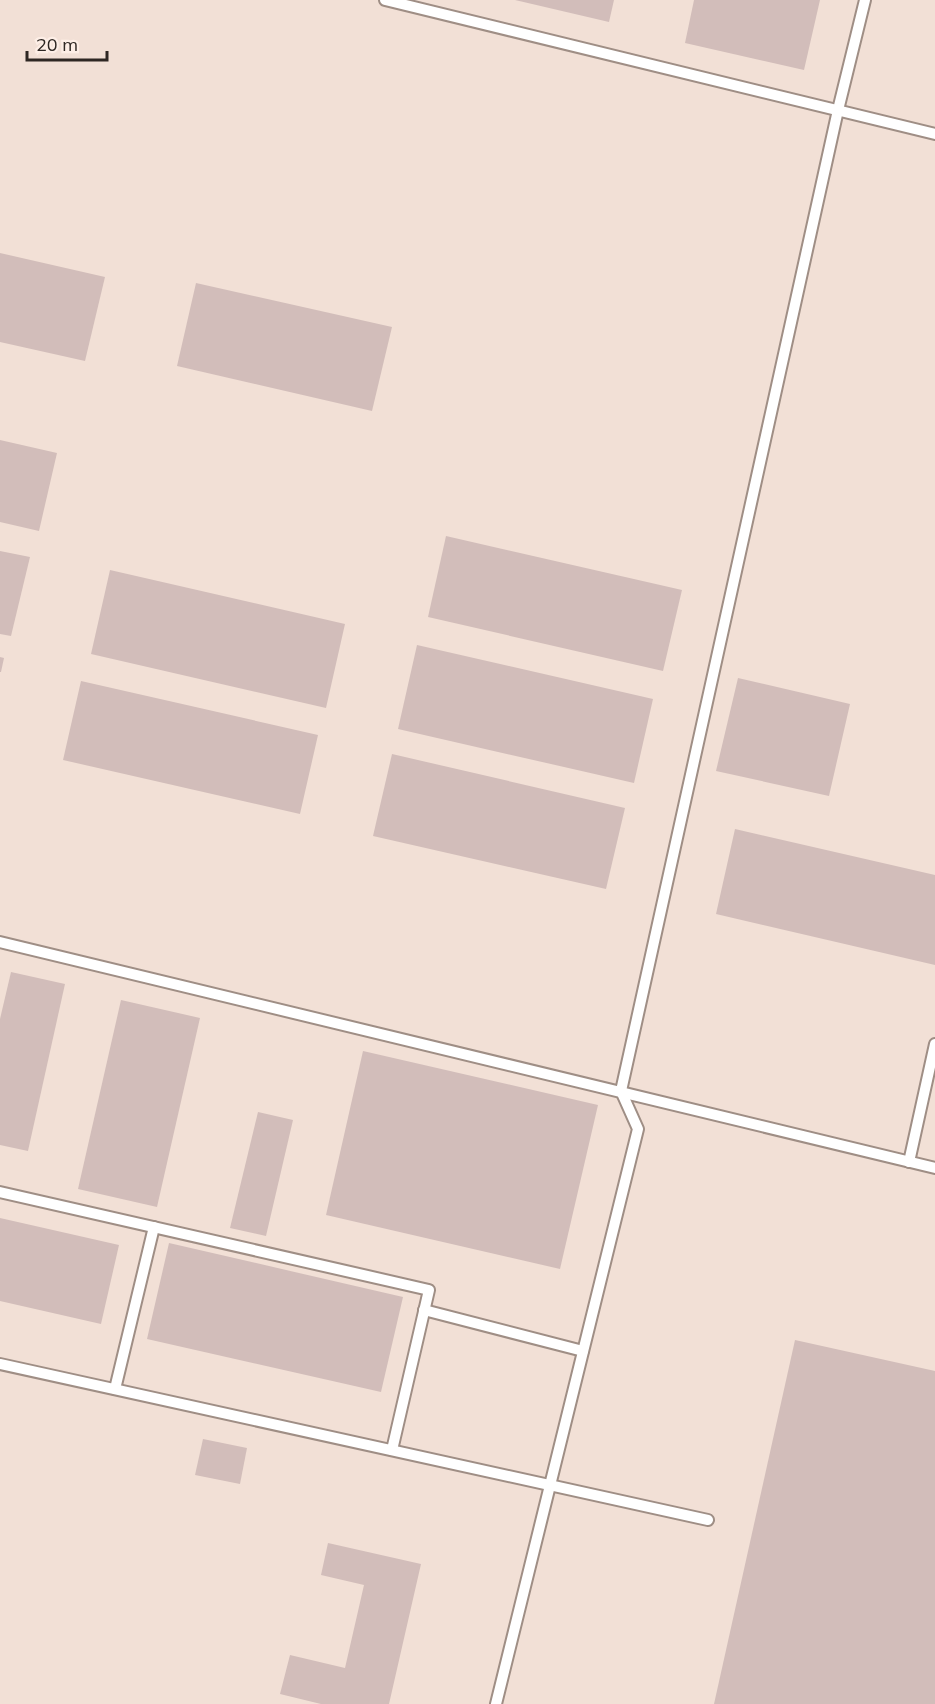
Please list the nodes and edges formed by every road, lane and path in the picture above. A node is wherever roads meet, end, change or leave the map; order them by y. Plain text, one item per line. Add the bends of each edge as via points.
1 (385, 0) edge
2 (866, 0) edge
3 (838, 111) junction
4 (935, 134) edge
5 (0, 942) edge
6 (935, 1044) edge
7 (621, 1092) junction
8 (909, 1162) junction
9 (935, 1168) edge
10 (0, 1192) edge
11 (154, 1227) junction
12 (424, 1310) junction
13 (583, 1351) junction
14 (0, 1364) edge
15 (115, 1389) junction
16 (392, 1450) junction
17 (550, 1485) junction
18 (708, 1520) dead end
19 (496, 1704) edge

1 - 3 lane
2 - 3 lane
3 - 4 lane
3 - 7 lane
5 - 7 lane
6 - 8 lane
7 - 8 lane
7 - 13 lane via 638,1128
8 - 9 lane
10 - 11 lane
11 - 12 lane via 429,1290
11 - 15 lane
12 - 13 lane
12 - 16 lane
13 - 17 lane
14 - 15 lane
15 - 16 lane
16 - 17 lane
17 - 18 lane
17 - 19 lane

